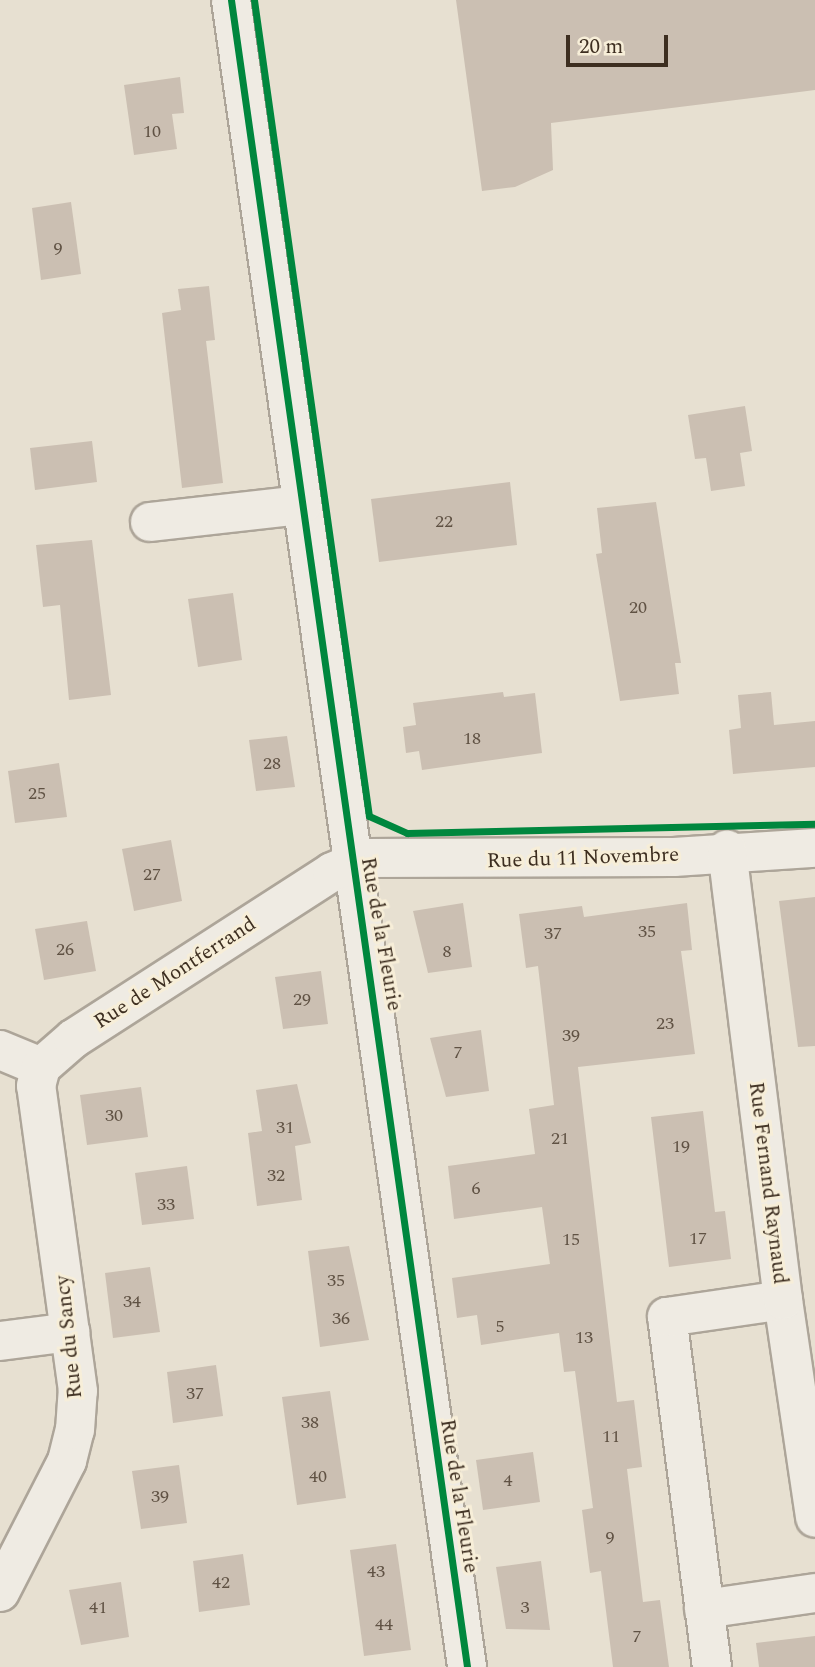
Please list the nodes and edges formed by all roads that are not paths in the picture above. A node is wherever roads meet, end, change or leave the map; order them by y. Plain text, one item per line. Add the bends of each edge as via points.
1 (230, 0) edge
2 (301, 505) junction
3 (150, 522) dead end
4 (815, 848) edge
5 (727, 849) junction
6 (351, 863) junction
7 (0, 1050) edge
8 (41, 1067) junction
9 (783, 1300) junction
10 (70, 1332) junction
11 (0, 1341) edge
12 (815, 1518) edge
13 (0, 1592) edge
14 (815, 1593) edge
15 (704, 1609) junction
16 (467, 1667) edge
17 (712, 1667) edge

1 - 2 street, Rue de la Fleurie
2 - 3 street
2 - 6 street, Rue de la Fleurie
4 - 5 street, Rue du 11 Novembre
5 - 6 street, Rue du 11 Novembre via 674,857
5 - 9 street, Rue Fernand Raynaud
6 - 8 street, Rue de Montferrand via 84,1032
6 - 16 street, Rue de la Fleurie via 398,1154
7 - 8 street
8 - 10 street, Rue du Sancy via 36,1086
9 - 12 street
9 - 15 street, Rue Fernand Raynaud via 667,1317
10 - 11 street
10 - 13 street, Rue du Sancy via 78,1391 70,1451
14 - 15 street
15 - 17 street, Rue Fernand Raynaud

